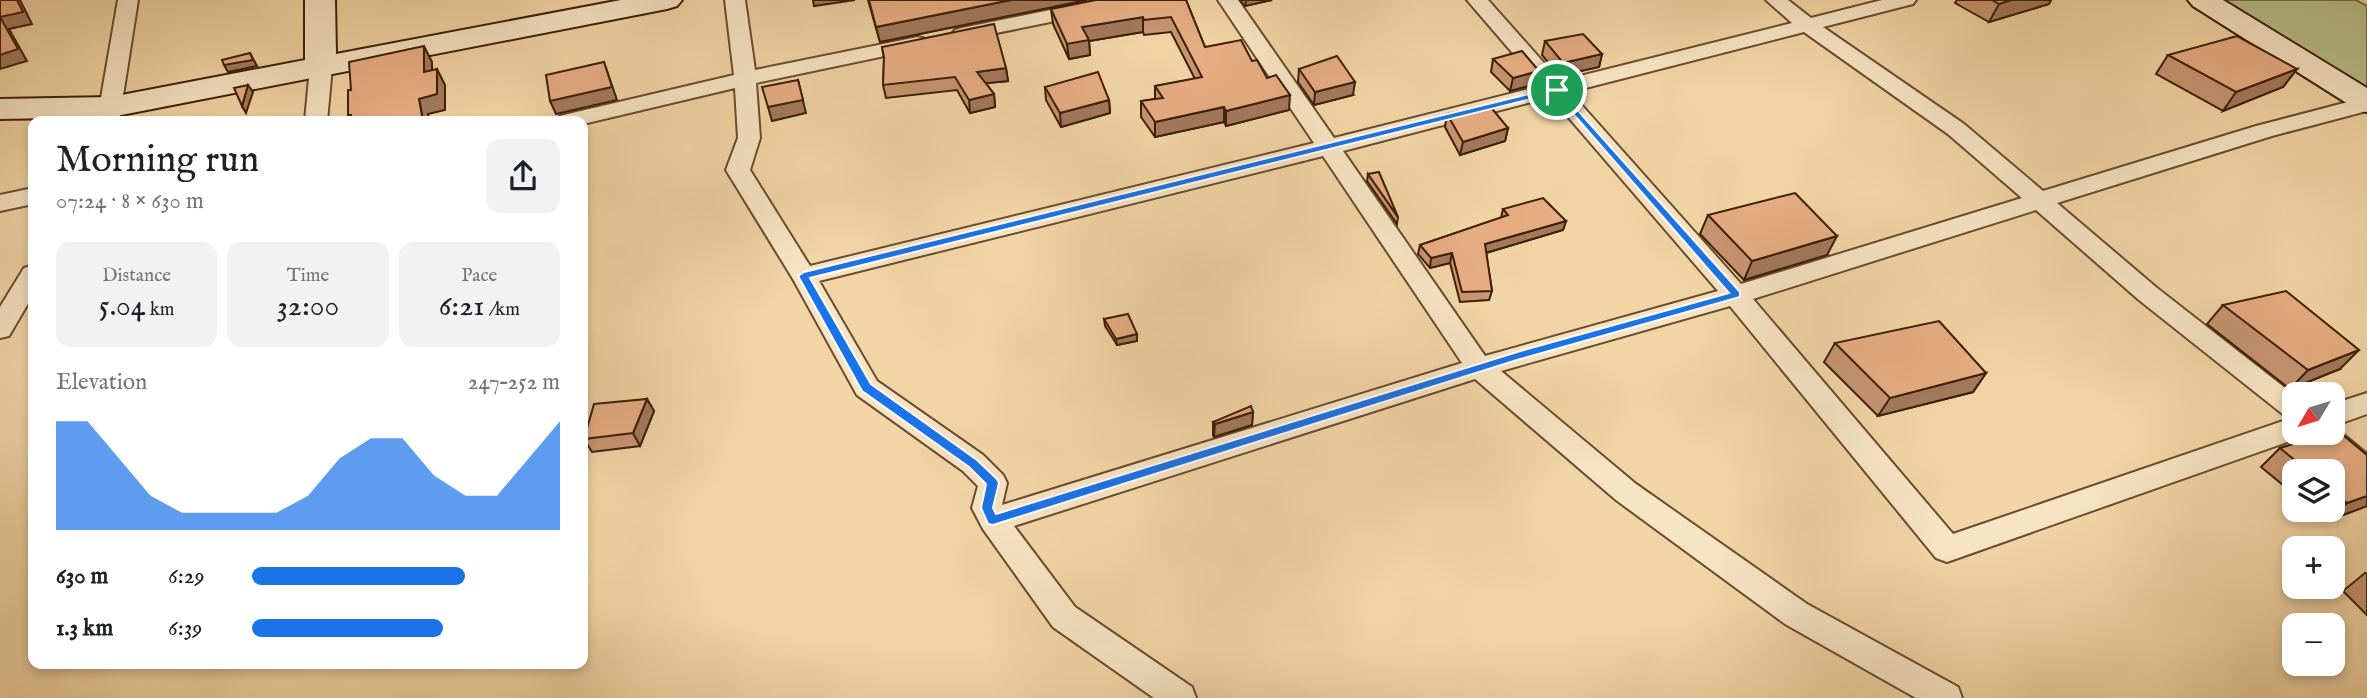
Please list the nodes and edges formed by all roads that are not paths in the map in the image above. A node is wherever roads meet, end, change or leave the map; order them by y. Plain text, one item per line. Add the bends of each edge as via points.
1 (128, 0) edge
2 (320, 0) edge
3 (667, 0) edge
4 (735, 0) edge
5 (1129, 0) edge
6 (1228, 0) edge
7 (1477, 0) edge
8 (1776, 0) edge
9 (1906, 0) edge
10 (2203, 0) edge
11 (1808, 26) junction
12 (321, 67) junction
13 (745, 79) junction
14 (1557, 90) junction
15 (2367, 103) edge
16 (0, 108) edge
17 (109, 114) edge
18 (316, 116) edge
19 (588, 116) edge
20 (28, 197) edge
21 (2039, 201) junction
22 (0, 203) edge
23 (804, 276) junction
24 (28, 282) edge
25 (1736, 295) junction
26 (0, 329) edge
27 (1479, 368) junction
28 (2282, 400) edge
29 (2367, 403) edge
30 (2345, 411) edge
31 (2282, 432) edge
32 (2336, 445) edge
33 (2367, 471) edge
34 (993, 520) junction
35 (1180, 698) edge
36 (1946, 698) edge

1 - 17 street
2 - 12 main road
3 - 12 main road
4 - 13 street
5 - 13 street
6 - 27 street
7 - 14 street
8 - 11 street
9 - 11 street
10 - 15 main road
11 - 14 street
11 - 21 street via 1956,129
12 - 17 main road
12 - 18 street
13 - 19 street
13 - 23 street via 749,138 738,170
14 - 23 street
14 - 25 street
15 - 21 street
16 - 17 main road
20 - 22 street
21 - 25 street
21 - 28 street
23 - 34 street via 867,388 973,463 993,483 987,508
24 - 26 street
25 - 27 street
25 - 31 street via 1947,549
27 - 34 street
27 - 36 street via 1626,492 1796,614
29 - 30 street
32 - 33 street
34 - 35 street via 1064,617

